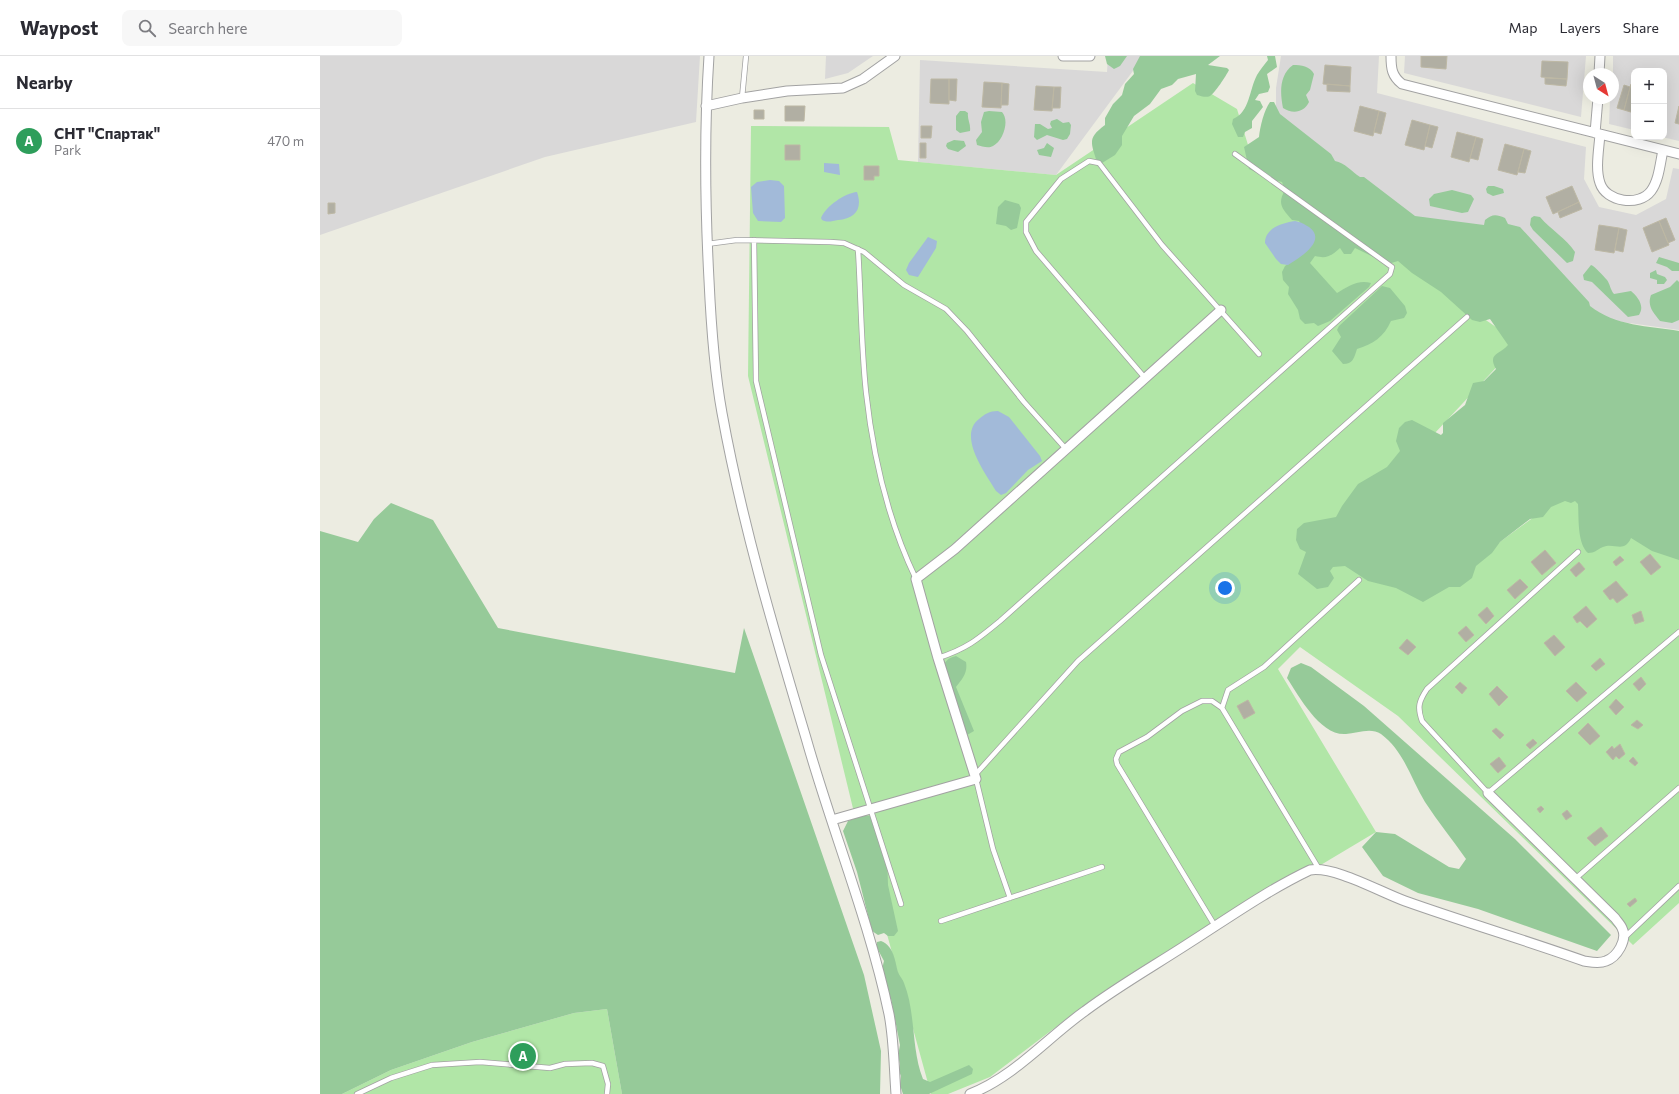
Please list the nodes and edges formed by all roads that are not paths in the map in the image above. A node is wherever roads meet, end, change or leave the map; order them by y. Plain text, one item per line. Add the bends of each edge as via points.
1 (710, 56) edge
2 (746, 56) edge
3 (895, 56) edge
4 (1063, 56) edge
5 (1090, 56) edge
6 (1391, 56) edge
7 (1600, 56) edge
8 (1599, 68) edge
9 (742, 98) junction
10 (1598, 104) edge
11 (706, 106) junction
12 (1598, 134) junction
13 (1663, 150) junction
14 (1236, 154) dead end
15 (1679, 154) edge
16 (754, 240) junction
17 (707, 244) junction
18 (858, 249) junction
19 (1221, 310) junction
20 (1467, 317) dead end
21 (1259, 354) dead end
22 (1145, 378) junction
23 (1066, 449) junction
24 (1578, 552) dead end
25 (916, 579) junction
26 (1359, 580) dead end
27 (1679, 632) edge
28 (938, 658) junction
29 (1222, 708) junction
30 (975, 777) junction
31 (1679, 788) edge
32 (1488, 793) junction
33 (870, 809) junction
34 (832, 820) junction
35 (1102, 867) dead end
36 (1319, 869) junction
37 (1574, 880) junction
38 (1679, 886) edge
39 (1010, 898) junction
40 (901, 904) dead end
41 (941, 921) dead end
42 (1216, 926) junction
43 (1624, 938) junction
44 (357, 1094) edge
45 (607, 1094) edge
46 (896, 1094) edge
47 (970, 1094) edge

1 - 11 street
2 - 9 lane
3 - 9 street via 863,79 843,88 787,91
4 - 5 street
6 - 12 street via 1391,69 1395,79 1402,84
7 - 8 street
9 - 11 street
10 - 12 street
11 - 17 street
12 - 13 street
12 - 13 street via 1599,182 1603,190 1619,199 1631,201 1650,192 1656,182
13 - 15 street
14 - 28 lane via 1392,267 1390,274 1000,621 970,645
16 - 17 lane
16 - 18 lane via 844,243
16 - 33 lane via 756,381 821,655
17 - 34 street via 712,333 721,403 739,498 778,642
18 - 23 lane via 904,284 946,309
18 - 25 lane via 866,391 872,437 890,516
19 - 21 lane
19 - 22 street
19 - 22 lane via 1162,245 1100,163 1090,161 1061,179 1026,222 1026,232 1036,251
20 - 30 lane via 1078,661
22 - 23 street
23 - 25 street via 955,549
24 - 32 lane via 1427,690 1419,701 1418,710 1422,721
25 - 28 street
26 - 29 lane via 1264,667 1228,690
27 - 32 lane
28 - 30 street
29 - 36 lane
29 - 42 lane via 1212,701 1202,701 1182,710 1147,737 1119,752 1116,758 1122,774
30 - 33 street
30 - 39 lane via 993,849
31 - 37 lane
32 - 37 street
33 - 34 street
33 - 40 lane
34 - 46 street via 875,957 890,1017
35 - 39 lane
36 - 42 street via 1310,870 1263,895
36 - 43 street via 1404,901 1584,961 1606,961 1616,954
37 - 43 street via 1615,918 1623,928
38 - 43 lane
39 - 41 lane
42 - 47 street via 1118,988 1083,1012 1021,1063
44 - 45 lane via 391,1078 432,1065 480,1062 550,1068 565,1064 592,1063 603,1066 608,1084

